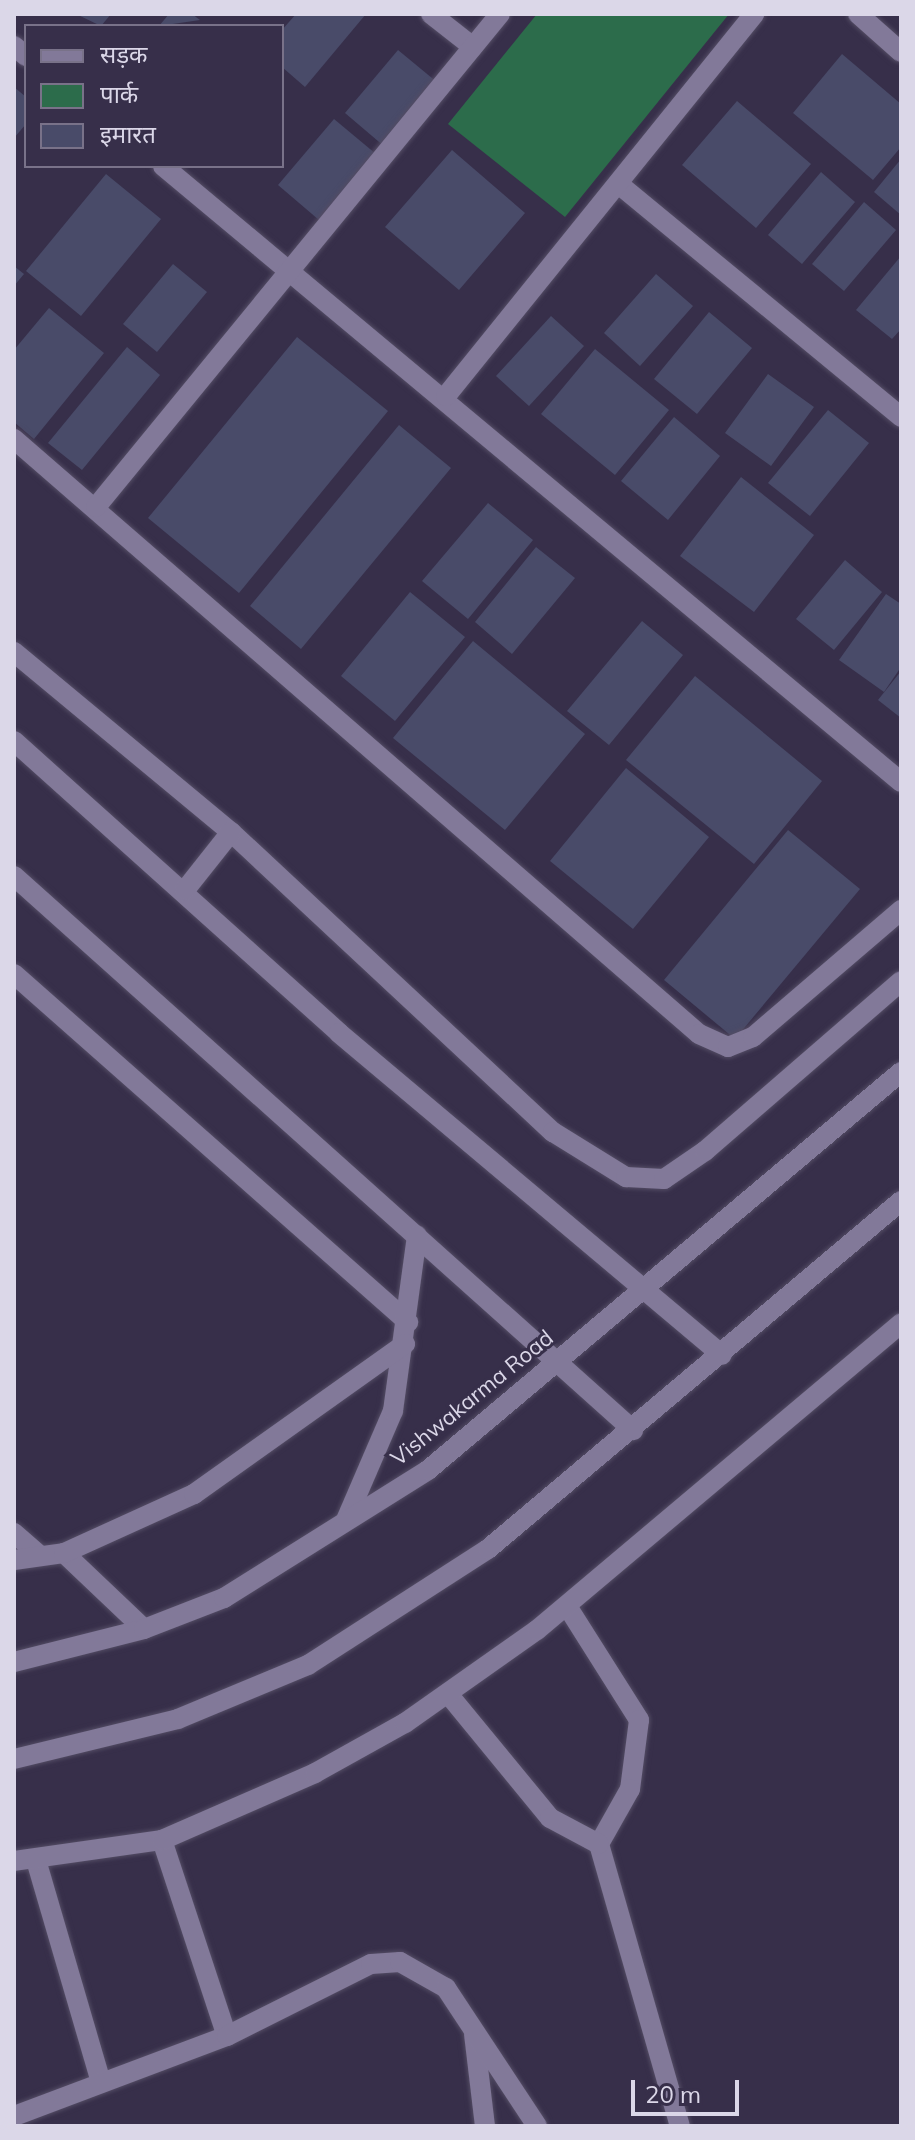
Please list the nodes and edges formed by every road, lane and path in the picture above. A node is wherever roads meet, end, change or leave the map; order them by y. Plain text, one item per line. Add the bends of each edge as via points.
1 (431, 14) edge
2 (500, 14) edge
3 (754, 14) edge
4 (858, 14) edge
5 (473, 47) junction
6 (901, 52) edge
7 (165, 168) edge
8 (621, 186) junction
9 (290, 269) junction
10 (446, 396) junction
11 (901, 417) edge
12 (14, 439) edge
13 (96, 507) junction
14 (14, 652) edge
15 (14, 741) edge
16 (901, 782) edge
17 (231, 832) junction
18 (14, 876) edge
19 (185, 890) junction
20 (901, 910) edge
21 (14, 974) edge
22 (901, 981) edge
23 (901, 1072) edge
24 (901, 1201) edge
25 (417, 1236) junction
26 (647, 1290) junction
27 (408, 1322) junction
28 (901, 1324) edge
29 (405, 1344) junction
30 (722, 1355) junction
31 (553, 1364) junction
32 (633, 1430) junction
33 (346, 1520) junction
34 (14, 1533) edge
35 (64, 1553) junction
36 (40, 1556) junction
37 (14, 1560) edge
38 (567, 1606) junction
39 (144, 1629) junction
40 (14, 1662) edge
41 (449, 1695) junction
42 (14, 1759) edge
43 (162, 1840) junction
44 (599, 1844) junction
45 (36, 1860) junction
46 (14, 1861) edge
47 (474, 2030) junction
48 (227, 2036) junction
49 (101, 2083) junction
50 (14, 2116) edge
51 (485, 2126) edge
52 (537, 2126) edge
53 (680, 2126) edge

1 - 5 street
2 - 5 street
3 - 8 street
4 - 6 street
5 - 9 street
7 - 9 street
8 - 10 street
8 - 11 street
9 - 10 street
9 - 13 street
10 - 16 street
12 - 13 street
13 - 20 street via 699,1034 728,1047 753,1037
14 - 17 street
15 - 19 street
17 - 19 street
17 - 22 street via 553,1132 626,1177 664,1179 705,1151
18 - 25 street
19 - 26 street via 339,1033
21 - 27 street
23 - 26 street, Vishwakarma Road
24 - 30 street
25 - 27 street
25 - 31 street
26 - 30 street
26 - 31 street, Vishwakarma Road
27 - 29 street
28 - 38 street
29 - 33 street via 393,1411
29 - 35 street via 194,1494
30 - 32 street
31 - 32 street
31 - 33 street, Vishwakarma Road via 428,1470
32 - 42 street via 488,1549 308,1665 178,1719
33 - 39 street, Vishwakarma Road via 224,1598
34 - 36 street
35 - 36 street
35 - 39 street
36 - 37 street
38 - 41 street
38 - 44 street via 639,1720 630,1789
39 - 40 street, Vishwakarma Road
41 - 43 street via 315,1773
41 - 44 street via 550,1818
43 - 45 street
43 - 48 street
44 - 53 street
45 - 46 street
45 - 49 street
47 - 48 street via 446,1988 400,1962 371,1964
47 - 51 street
47 - 52 street
48 - 49 street
49 - 50 street

